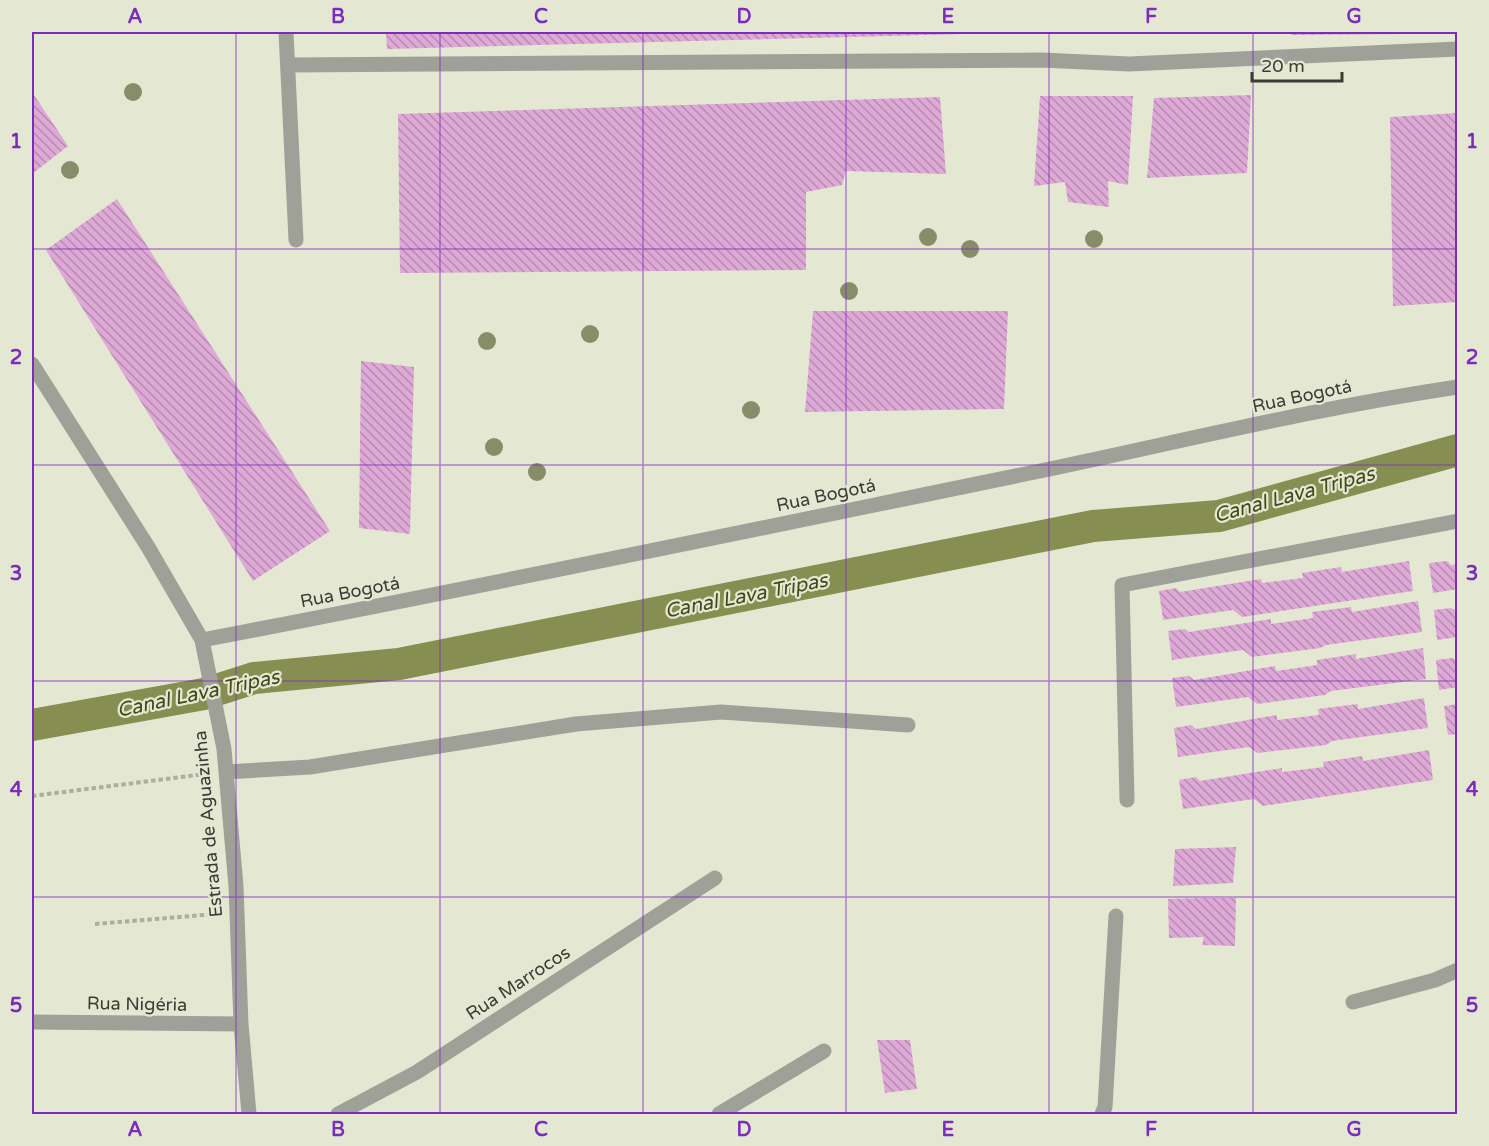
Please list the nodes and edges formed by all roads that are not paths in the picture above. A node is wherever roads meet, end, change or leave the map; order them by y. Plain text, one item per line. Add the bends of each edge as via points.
1 (286, 32) edge
2 (1458, 49) edge
3 (288, 64) junction
4 (296, 240) dead end
5 (32, 364) edge
6 (1458, 387) edge
7 (1458, 521) edge
8 (202, 640) junction
9 (908, 725) dead end
10 (226, 772) junction
11 (1127, 800) dead end
12 (715, 878) dead end
13 (1116, 916) dead end
14 (1458, 970) edge
15 (1353, 1002) dead end
16 (32, 1022) edge
17 (242, 1024) junction
18 (824, 1051) dead end
19 (249, 1114) edge
20 (338, 1114) edge
21 (719, 1114) edge
22 (1102, 1114) edge

1 - 3 street
2 - 3 street via 1129,64 1017,60
3 - 4 street
5 - 8 street, Estrada de Aguazinha
6 - 8 street, Rua Bogotá via 1390,397 437,595
7 - 11 street via 1122,585
8 - 10 street, Estrada de Aguazinha
9 - 10 street via 721,712 576,724 310,767
10 - 17 street, Estrada de Aguazinha
12 - 20 street, Rua Marrocos via 417,1072
13 - 22 street
14 - 15 street
16 - 17 street, Rua Nigéria
17 - 19 street, Estrada de Aguazinha
18 - 21 street

